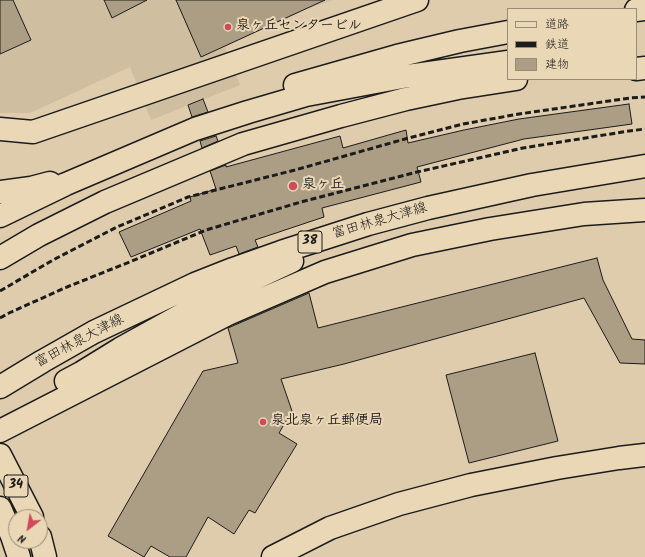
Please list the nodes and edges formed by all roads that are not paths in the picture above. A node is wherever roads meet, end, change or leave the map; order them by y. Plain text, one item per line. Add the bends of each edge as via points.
1 (417, 0) edge
2 (507, 32) edge
3 (507, 62) edge
4 (510, 80) edge
5 (0, 129) edge
6 (195, 129) junction
7 (112, 163) junction
8 (645, 166) edge
9 (0, 192) edge
10 (645, 210) edge
11 (0, 216) edge
12 (368, 224) junction
13 (0, 258) edge
14 (0, 387) edge
15 (0, 421) edge
16 (0, 431) edge
17 (0, 455) edge
18 (645, 456) edge
19 (0, 508) edge
20 (28, 509) edge
21 (19, 557) edge
22 (273, 557) edge

1 - 5 main road via 33,132
2 - 6 main road via 397,56 297,84
3 - 6 main road via 408,76 306,95
4 - 13 main road via 406,98 244,144 105,202
6 - 7 main road
7 - 9 main road via 31,188
7 - 11 main road
8 - 12 main road, 富田林泉大津線 / 38 via 532,185
10 - 16 main road via 584,214 490,229 412,245 325,272 228,314
12 - 14 main road, 富田林泉大津線 / 38 via 281,252 195,284 94,332
12 - 15 main road, 38 via 207,301 29,401
17 - 20 main road, 34
18 - 22 main road via 541,471 471,485 406,502 330,528
19 - 21 main road, 34

